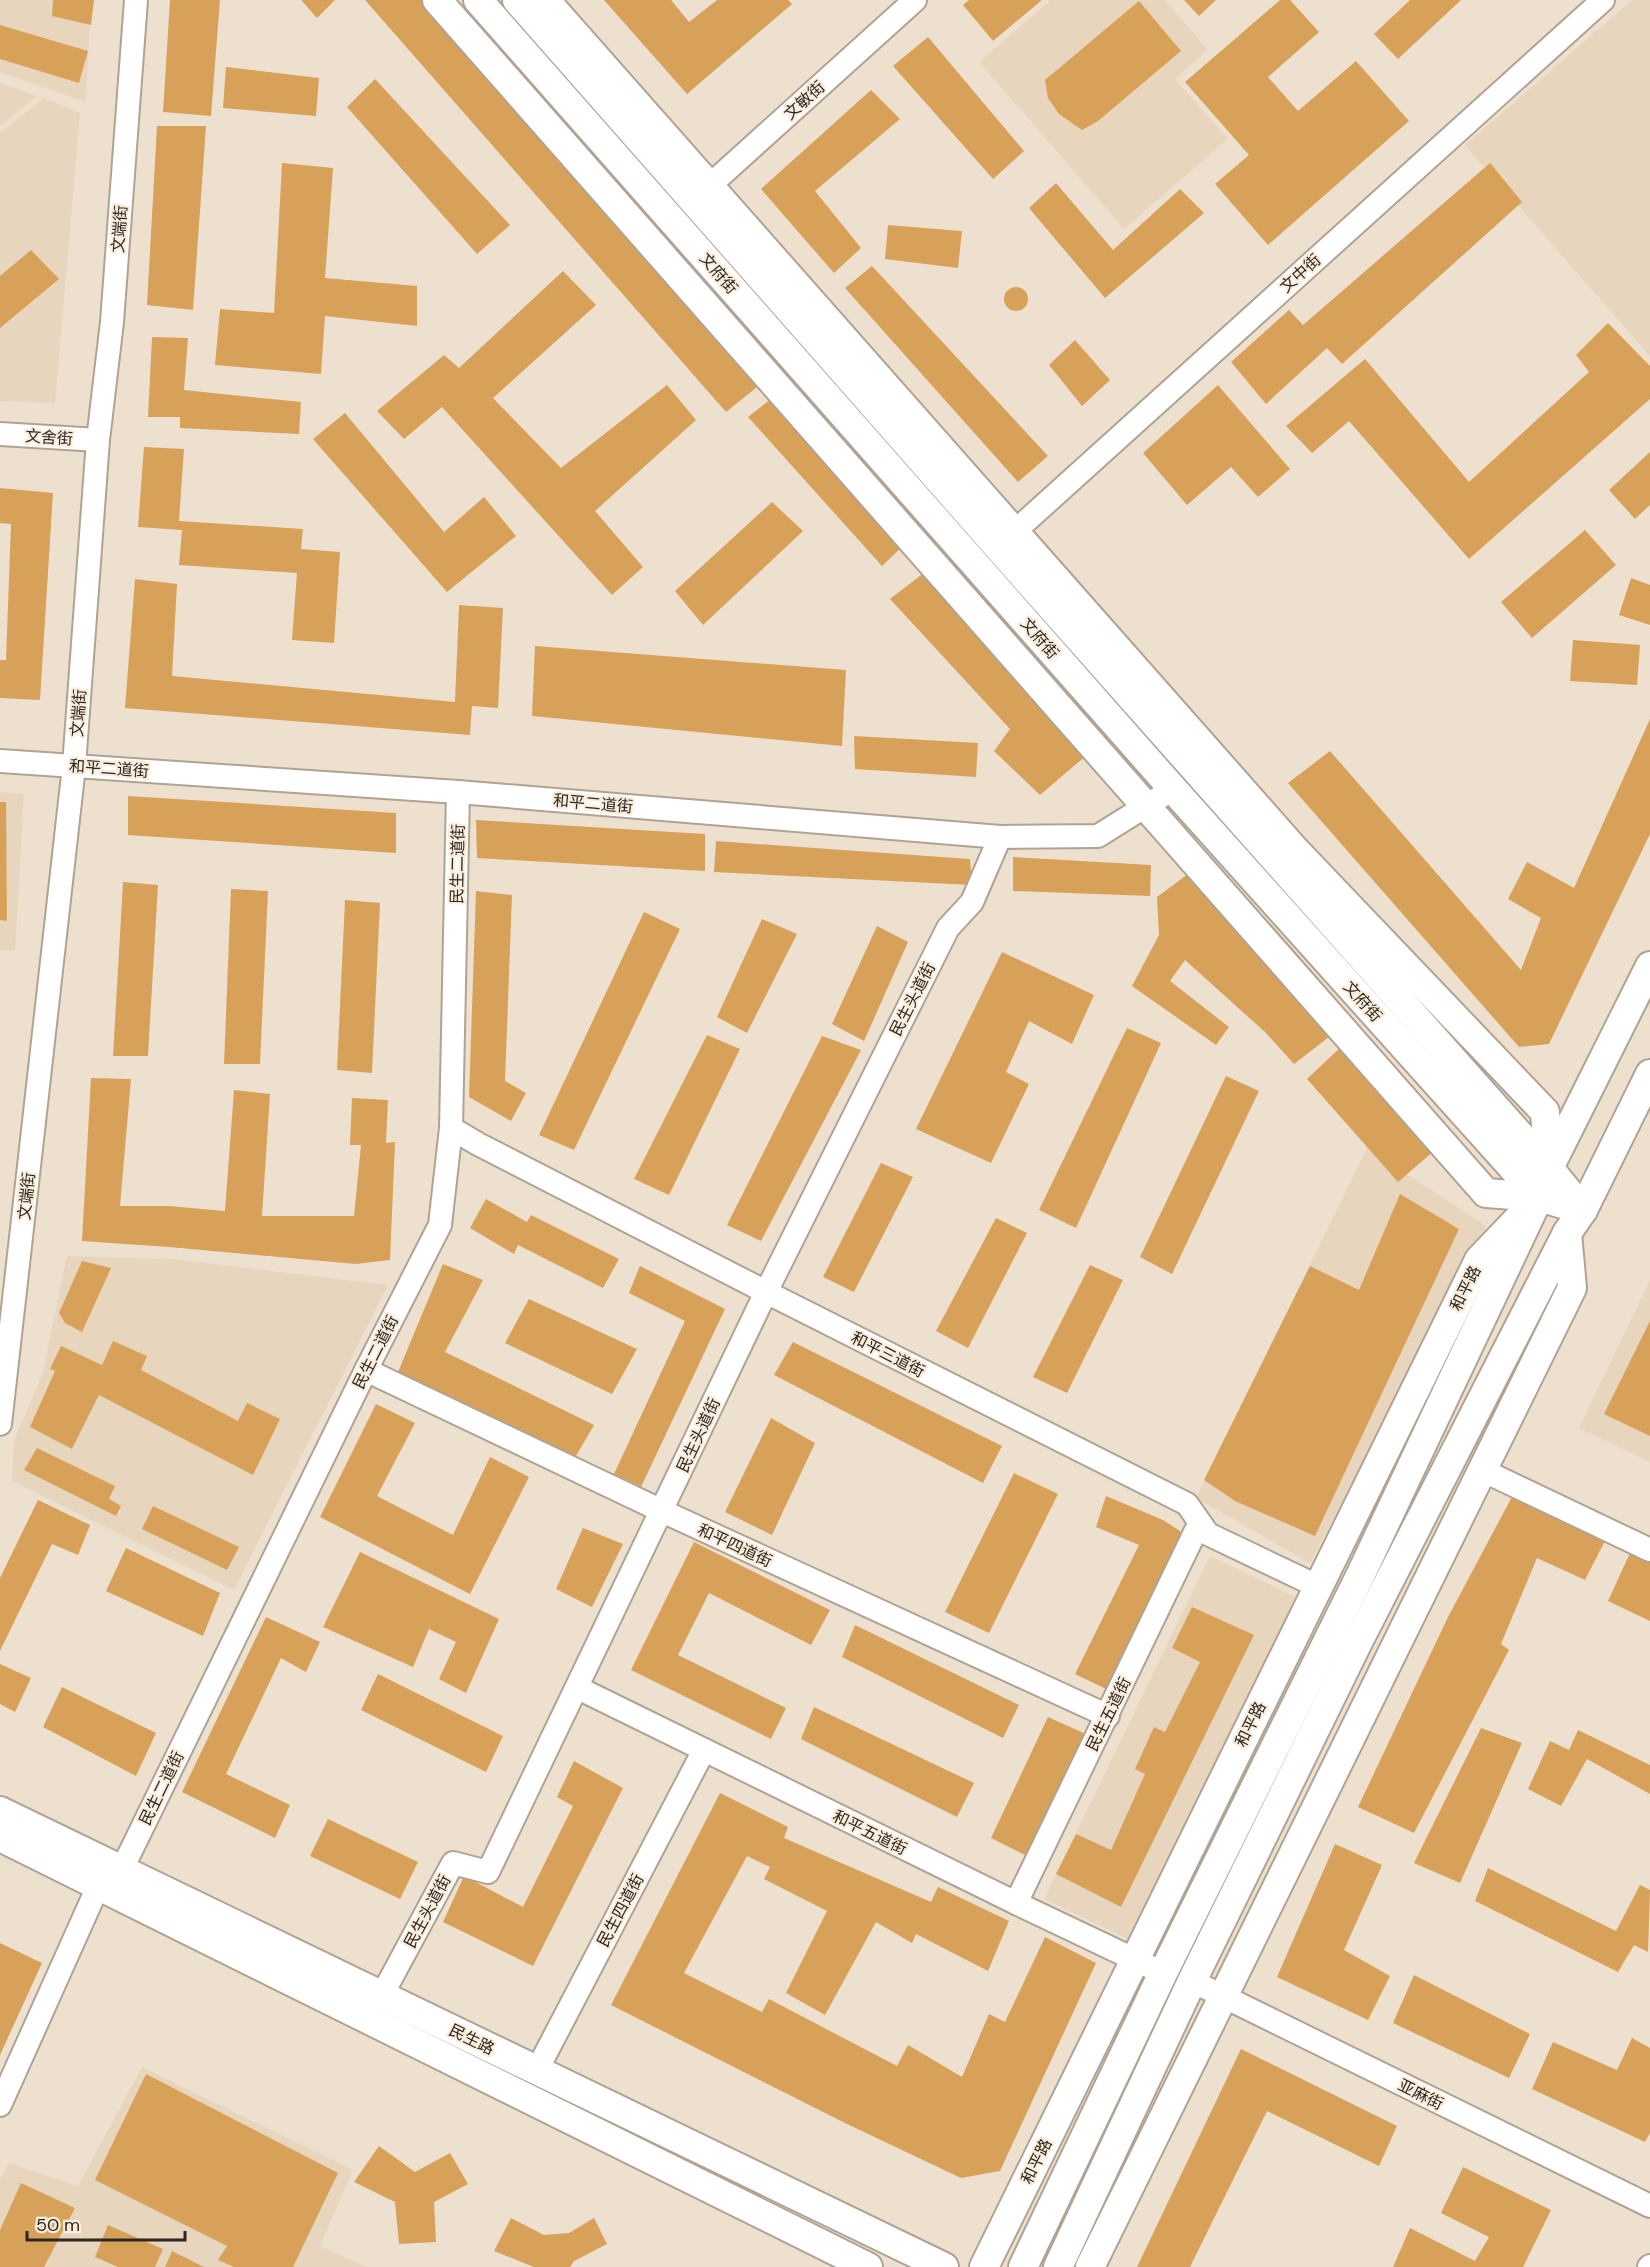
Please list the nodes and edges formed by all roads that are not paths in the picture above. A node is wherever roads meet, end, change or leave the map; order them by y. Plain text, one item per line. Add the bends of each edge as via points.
1 (136, 0) edge
2 (436, 0) edge
3 (478, 0) edge
4 (517, 0) edge
5 (545, 0) edge
6 (915, 0) edge
7 (1603, 0) edge
8 (701, 193) junction
9 (0, 434) edge
10 (98, 440) junction
11 (1006, 539) junction
12 (0, 761) edge
13 (74, 766) junction
14 (1173, 789) junction
15 (458, 792) junction
16 (1146, 806) junction
17 (1000, 837) junction
18 (1650, 966) edge
19 (1650, 1074) edge
20 (451, 1128) junction
21 (1549, 1168) junction
22 (1539, 1197) junction
23 (1583, 1210) junction
24 (1567, 1233) junction
25 (766, 1292) junction
26 (1433, 1352) junction
27 (366, 1370) junction
28 (1489, 1386) junction
29 (0, 1424) edge
30 (1426, 1436) junction
31 (1482, 1470) junction
32 (662, 1511) junction
33 (1199, 1524) junction
34 (1650, 1550) edge
35 (1317, 1586) junction
36 (578, 1688) junction
37 (1108, 1716) junction
38 (704, 1750) junction
39 (0, 1811) edge
40 (0, 1837) edge
41 (110, 1872) junction
42 (1016, 1903) junction
43 (1135, 1959) junction
44 (1163, 1972) junction
45 (1192, 1981) junction
46 (382, 1995) junction
47 (1223, 1997) junction
48 (537, 2070) junction
49 (0, 2104) edge
50 (1650, 2206) edge
51 (868, 2267) edge
52 (944, 2267) edge
53 (984, 2267) edge
54 (1023, 2267) edge
55 (1058, 2267) edge
56 (1090, 2267) edge

1 - 10 street, 文端街 via 112,322
2 - 16 main road
3 - 14 main road, 文府街
4 - 8 main road, 文府街
5 - 8 main road, 文府街
6 - 8 street, 文敏街
7 - 11 street, 文中街
8 - 11 main road, 文府街
9 - 10 street, 文舍街
10 - 13 street, 文端街
11 - 21 main road, 文府街
12 - 13 street, 和平二道街
13 - 15 street, 和平二道街
13 - 29 street, 文端街
14 - 16 street, 和平二道街
14 - 22 main road, 文府街
15 - 17 street, 和平二道街
15 - 20 street, 民生二道街
16 - 17 street, 和平二道街 via 1098,836
16 - 22 main road via 1486,1192
17 - 25 street, 民生头道街 via 972,902 948,928
18 - 21 main road, 和平路
19 - 23 main road
20 - 25 street, 和平三道街
20 - 27 street, 民生二道街 via 440,1225
21 - 22 main road, 和平路
21 - 23 main road, 文府街
22 - 23 main road
22 - 26 main road, 和平路 via 1479,1260
22 - 30 main road, 和平路
23 - 24 main road
24 - 28 main road
24 - 31 main road via 1572,1288
25 - 32 street, 民生头道街
25 - 33 street, 和平三道街 via 1187,1504
26 - 30 main road
26 - 35 main road, 和平路
27 - 32 street, 和平四道街
27 - 41 street, 民生二道街
28 - 31 main road
28 - 45 main road
30 - 44 main road, 和平路
31 - 34 street
31 - 47 main road
32 - 36 street, 民生头道街
32 - 37 street, 和平四道街
33 - 35 street, 和平三道街 via 1208,1534
33 - 37 street, 民生五道街
35 - 43 main road, 和平路
36 - 38 street, 和平五道街
36 - 46 street, 民生头道街 via 488,1872 453,1863
37 - 42 street, 民生五道街
38 - 42 street, 和平五道街
38 - 48 street, 民生四道街
39 - 41 main road, 民生路
40 - 41 main road, 民生路
41 - 46 main road, 民生路
41 - 49 street, 民生二道街
41 - 51 main road, 民生路
42 - 43 street, 和平五道街
43 - 44 street, 和平五道街
43 - 53 main road, 和平路
44 - 54 main road, 和平路
45 - 47 street, 亚麻街
45 - 55 main road
46 - 48 main road, 民生路
47 - 50 street, 亚麻街
47 - 56 main road
48 - 52 main road, 民生路

